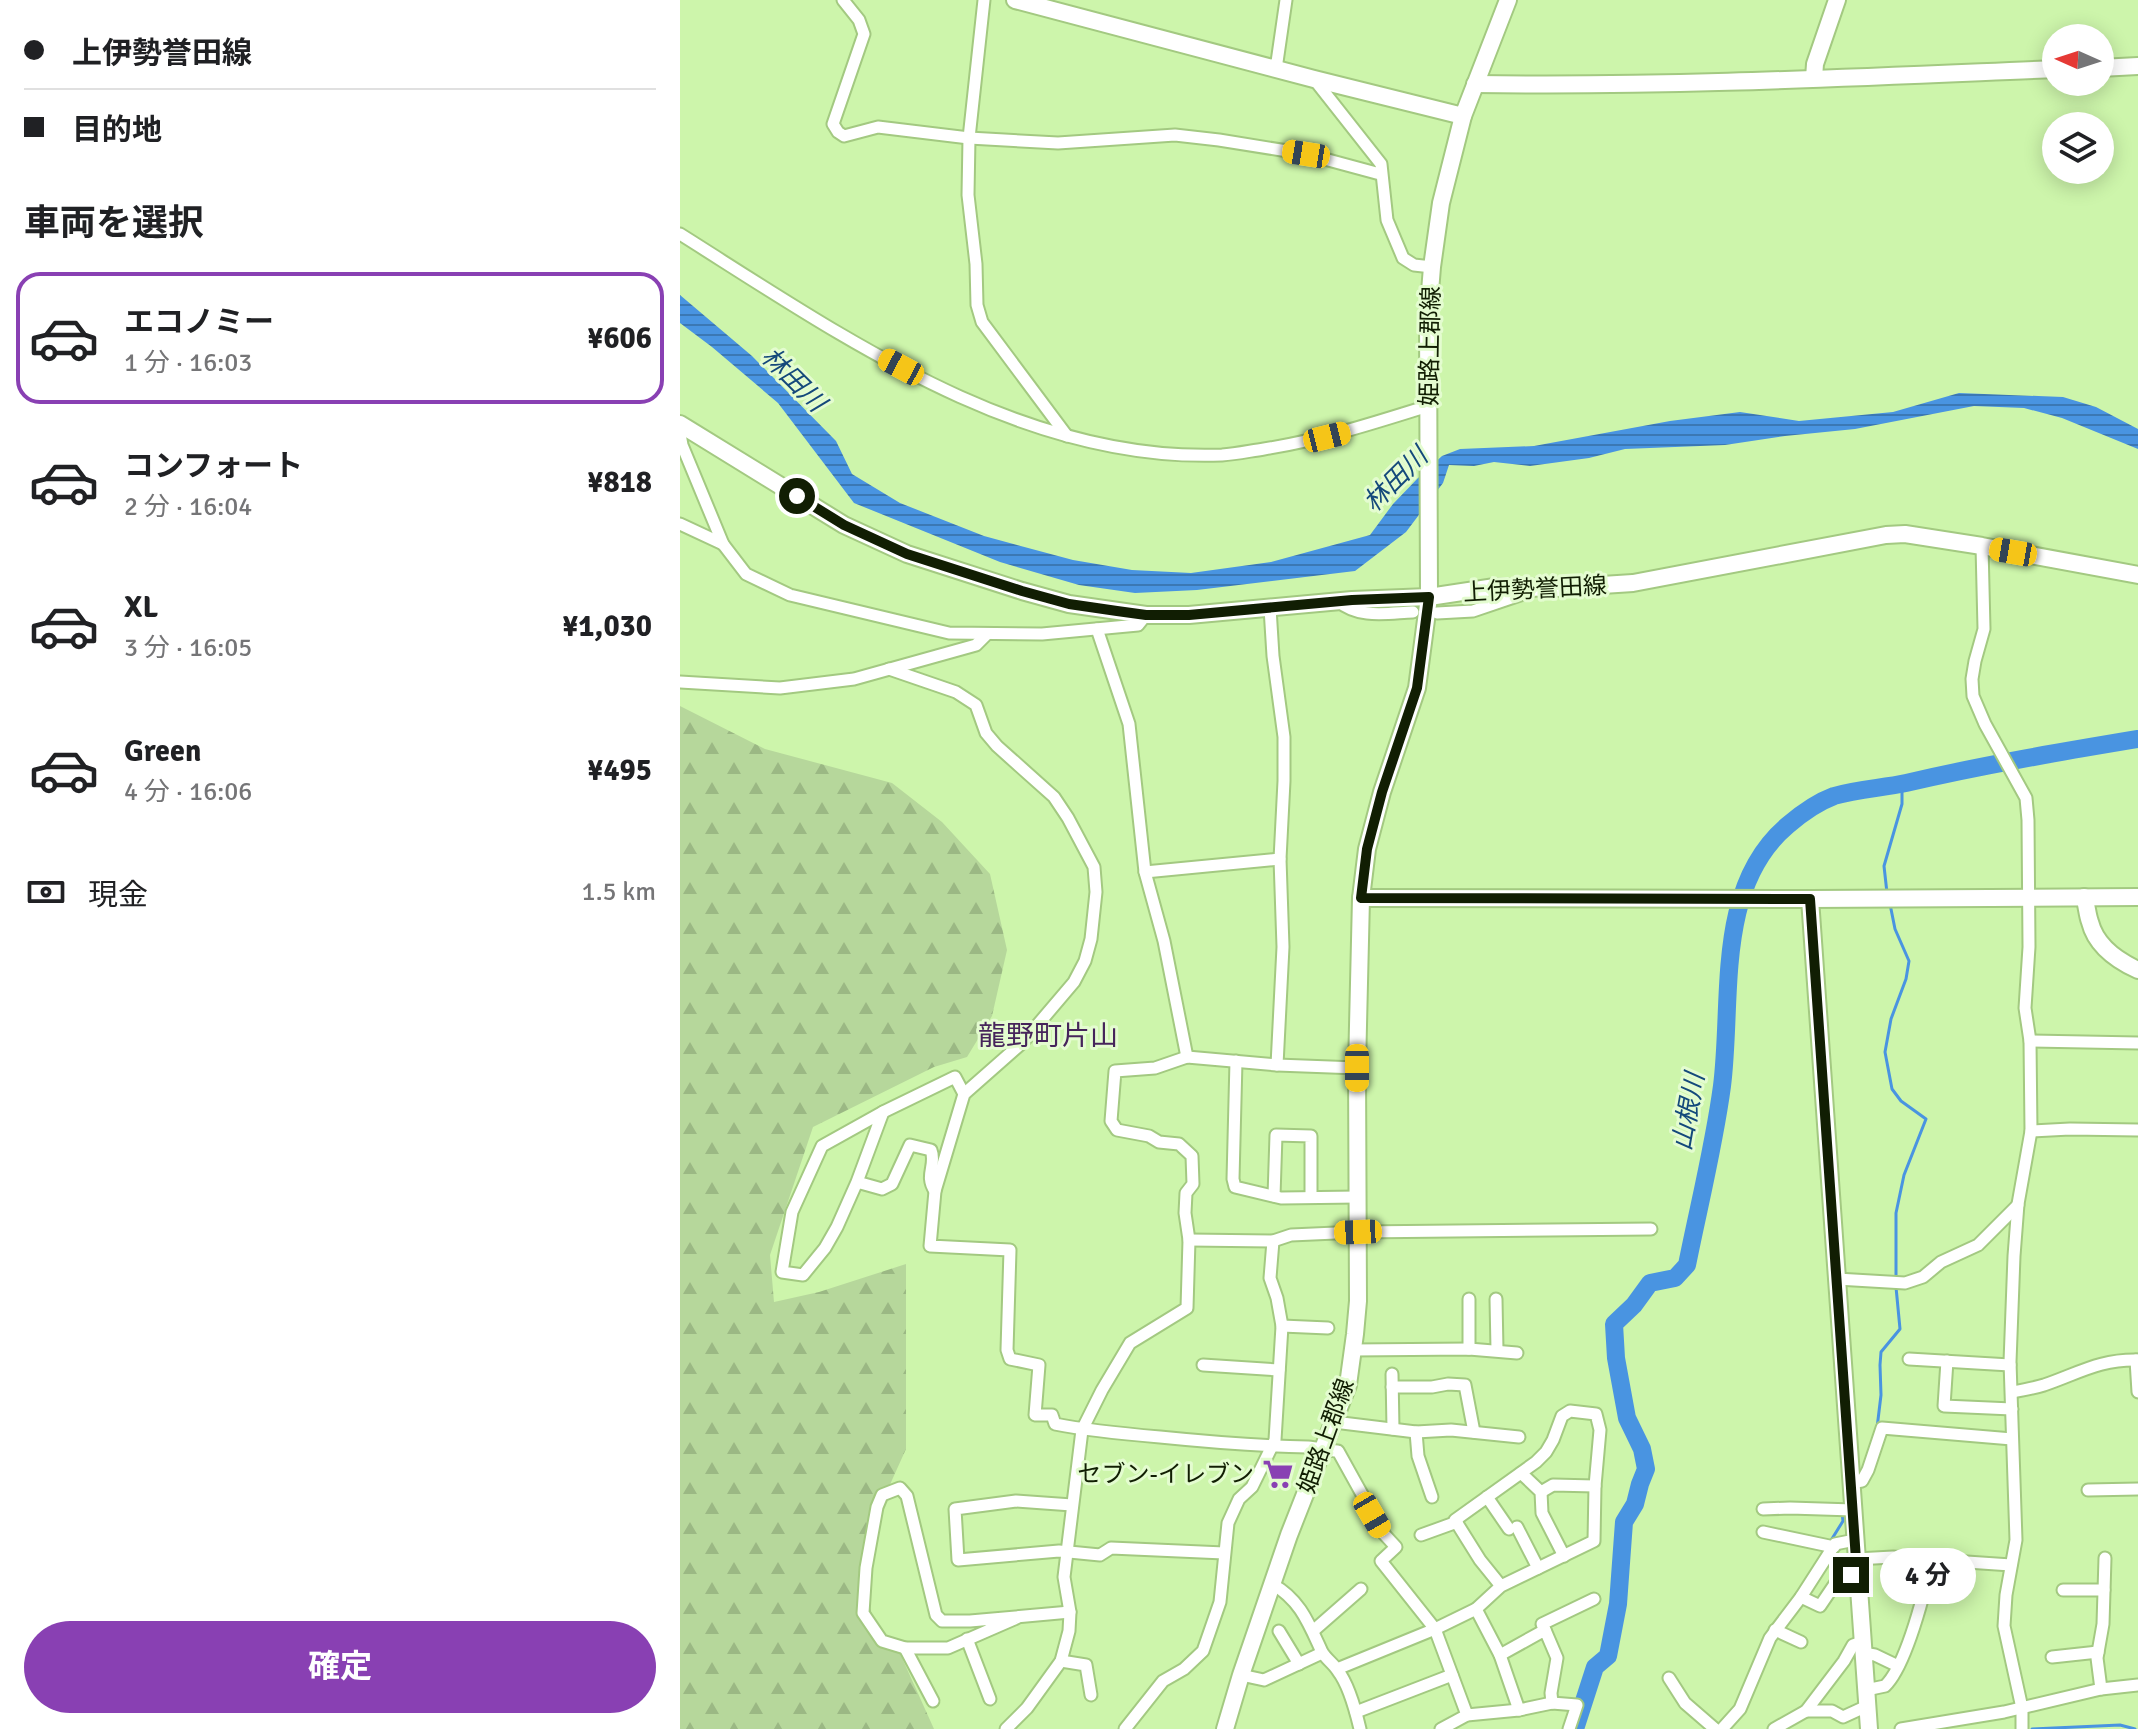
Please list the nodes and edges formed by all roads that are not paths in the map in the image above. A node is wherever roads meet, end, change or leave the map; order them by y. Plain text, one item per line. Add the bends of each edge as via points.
1 (843, 0) edge
2 (984, 0) edge
3 (1015, 0) edge
4 (1286, 0) edge
5 (1508, 0) edge
6 (1837, 0) edge
7 (1050, 5) edge
8 (2138, 66) edge
9 (2114, 67) edge
10 (1276, 69) junction
11 (2042, 70) edge
12 (1814, 78) junction
13 (1314, 79) junction
14 (1475, 84) junction
15 (1463, 116) junction
16 (969, 138) junction
17 (1380, 174) junction
18 (680, 234) edge
19 (1432, 267) junction
20 (1428, 406) junction
21 (680, 424) edge
22 (680, 434) edge
23 (1068, 437) junction
24 (680, 524) edge
25 (723, 544) junction
26 (1982, 546) junction
27 (2138, 575) edge
28 (1544, 588) junction
29 (1429, 597) junction
30 (1338, 601) junction
31 (1270, 608) junction
32 (1413, 612) dead end
33 (1437, 613) dead end
34 (1146, 615) junction
35 (1097, 629) junction
36 (987, 634) junction
37 (889, 669) junction
38 (680, 682) edge
39 (1280, 859) junction
40 (1145, 872) junction
41 (2084, 897) junction
42 (2137, 897) edge
43 (1361, 898) junction
44 (2027, 898) junction
45 (1810, 899) junction
46 (2138, 970) edge
47 (2030, 1041) junction
48 (2138, 1043) edge
49 (1187, 1057) junction
50 (1236, 1061) junction
51 (1277, 1065) junction
52 (1357, 1068) junction
53 (964, 1094) junction
54 (883, 1112) junction
55 (2138, 1130) edge
56 (2031, 1131) junction
57 (857, 1182) junction
58 (935, 1191) junction
59 (1274, 1196) junction
60 (1311, 1197) junction
61 (1358, 1197) junction
62 (2018, 1204) junction
63 (1651, 1229) dead end
64 (1358, 1232) junction
65 (1189, 1240) junction
66 (1273, 1241) junction
67 (1837, 1279) junction
68 (1469, 1299) dead end
69 (1496, 1299) dead end
70 (1282, 1326) junction
71 (1328, 1328) dead end
72 (1469, 1349) junction
73 (1353, 1350) junction
74 (1497, 1350) junction
75 (1517, 1353) dead end
76 (1909, 1359) dead end
77 (2137, 1360) edge
78 (1947, 1361) junction
79 (1203, 1365) dead end
80 (2010, 1365) junction
81 (1279, 1370) junction
82 (2012, 1392) junction
83 (2138, 1392) edge
84 (2012, 1409) junction
85 (1334, 1422) junction
86 (1393, 1429) junction
87 (1082, 1430) junction
88 (1416, 1432) junction
89 (1474, 1432) junction
90 (1519, 1437) dead end
91 (2012, 1439) junction
92 (1271, 1447) junction
93 (1323, 1451) junction
94 (1521, 1473) junction
95 (1850, 1483) junction
96 (1595, 1486) junction
97 (2138, 1489) edge
98 (2088, 1490) dead end
99 (1541, 1492) junction
100 (1432, 1497) dead end
101 (1487, 1497) junction
102 (1072, 1505) junction
103 (1763, 1509) dead end
104 (1853, 1510) junction
105 (1457, 1522) junction
106 (1763, 1532) dead end
107 (1421, 1535) dead end
108 (1855, 1540) junction
109 (1834, 1547) junction
110 (1067, 1551) junction
111 (1224, 1553) junction
112 (1564, 1556) junction
113 (2105, 1558) dead end
114 (1932, 1560) junction
115 (2011, 1565) junction
116 (1857, 1567) junction
117 (1538, 1568) junction
118 (1272, 1584) junction
119 (1501, 1586) junction
120 (1361, 1589) dead end
121 (2063, 1590) dead end
122 (2104, 1590) junction
123 (1801, 1597) junction
124 (1594, 1599) dead end
125 (1476, 1609) junction
126 (1070, 1612) junction
127 (1019, 1617) junction
128 (1435, 1629) junction
129 (1545, 1630) junction
130 (1775, 1630) junction
131 (1279, 1631) dead end
132 (1313, 1631) junction
133 (967, 1639) junction
134 (1801, 1642) dead end
135 (905, 1648) junction
136 (1863, 1648) junction
137 (2098, 1652) junction
138 (1322, 1653) junction
139 (1500, 1655) junction
140 (2052, 1657) dead end
141 (1061, 1661) junction
142 (1299, 1664) junction
143 (1898, 1666) junction
144 (1337, 1669) junction
145 (1241, 1675) junction
146 (1452, 1675) junction
147 (1669, 1678) dead end
148 (2138, 1685) edge
149 (2101, 1689) junction
150 (1091, 1695) dead end
151 (1866, 1698) junction
152 (990, 1699) dead end
153 (933, 1701) dead end
154 (1552, 1703) junction
155 (2022, 1708) junction
156 (1519, 1710) junction
157 (1806, 1711) junction
158 (1356, 1712) junction
159 (1467, 1715) junction
160 (1014, 1726) edge
161 (1125, 1729) edge
162 (1225, 1729) edge
163 (1360, 1729) edge
164 (1441, 1729) edge
165 (1569, 1729) edge
166 (1715, 1729) edge
167 (1722, 1729) edge
168 (1774, 1729) edge
169 (1869, 1729) edge
170 (1901, 1729) edge
171 (2022, 1729) edge

1 - 16 street via 864,34 833,124 838,132 844,136 878,127
2 - 16 street
3 - 7 main road
4 - 10 street
5 - 14 main road, 姫路上郡線
6 - 12 main road
7 - 10 main road
8 - 9 main road
10 - 13 main road
11 - 12 main road
12 - 14 main road
13 - 15 main road
13 - 17 street via 1381,164
14 - 15 main road, 姫路上郡線
15 - 19 main road, 姫路上郡線 via 1441,203
16 - 17 street via 1058,143 1175,135 1306,154
16 - 23 street via 968,195 982,322
17 - 19 street via 1387,220 1403,258
18 - 23 street via 837,333 923,378
19 - 20 main road, 姫路上郡線
20 - 23 street via 1301,443 1225,455 1119,448
20 - 29 main road, 姫路上郡線
21 - 34 main road, 上伊勢誉田線 via 844,525 907,554 1069,604
22 - 25 street
24 - 25 street
25 - 36 street via 746,574 790,595 949,633
26 - 27 main road, 上伊勢誉田線
26 - 28 main road, 上伊勢誉田線 via 1886,535 1633,583
26 - 44 street via 1984,629 1973,696 2026,798
28 - 29 main road, 上伊勢誉田線 via 1495,587
28 - 33 street via 1473,611
29 - 30 main road, 上伊勢誉田線
29 - 43 main road, 姫路上郡線 via 1417,688 1378,806
30 - 31 main road, 上伊勢誉田線
30 - 32 street via 1372,614
31 - 34 main road, 上伊勢誉田線
31 - 39 street via 1284,737
34 - 35 street via 1138,625
35 - 36 street
35 - 40 street via 1129,724
36 - 37 street via 976,645
37 - 38 street via 780,688
37 - 53 street via 956,692 976,705 997,746 1054,797 1094,867 1091,939 1074,982 1023,1042
39 - 40 street
39 - 51 street via 1283,947
40 - 49 street
41 - 42 main road
41 - 44 main road
41 - 46 main road via 2104,948
43 - 45 main road
43 - 52 main road, 姫路上郡線
44 - 45 main road
44 - 47 street via 2025,1008
45 - 67 main road
47 - 48 street
47 - 56 street
49 - 50 street
49 - 65 street via 1155,1068 1115,1071 1111,1121 1117,1130 1179,1144 1192,1156 1193,1184 1186,1193 1185,1213
50 - 51 street
50 - 59 street via 1235,1187
51 - 52 street
52 - 61 main road, 姫路上郡線
53 - 54 street via 955,1077
53 - 58 street
54 - 57 street
54 - 57 street via 822,1146 792,1212 782,1272 803,1275 811,1266 837,1227
55 - 56 street
56 - 62 street
57 - 58 street via 882,1189 892,1184 914,1144 931,1150 929,1175
58 - 87 street via 930,1246 1010,1250 1010,1359 1039,1365 1035,1415 1052,1415 1055,1424
59 - 60 street
59 - 60 street via 1276,1135 1311,1136
60 - 61 street
61 - 64 main road, 姫路上郡線
62 - 67 street via 1978,1245 1923,1277 1905,1283
62 - 80 street
63 - 64 street
64 - 66 street via 1291,1235
64 - 73 main road, 姫路上郡線
65 - 66 street
65 - 87 street via 1187,1308 1130,1343
66 - 70 street via 1270,1278
67 - 95 main road
68 - 72 street
69 - 74 street
70 - 71 street
70 - 81 street
72 - 73 street
72 - 74 street
73 - 85 main road, 姫路上郡線 via 1348,1385
74 - 75 street
76 - 78 street
77 - 82 street via 2103,1362
77 - 83 street
78 - 80 street
78 - 84 street via 1944,1406
79 - 81 street
80 - 82 street
81 - 92 street
82 - 84 street
84 - 91 street
85 - 86 street
85 - 93 main road, 姫路上郡線
86 - 88 street
86 - 89 street via 1392,1380 1432,1387 1465,1385
87 - 92 street
87 - 102 street
88 - 89 street
88 - 100 street
89 - 90 street
91 - 95 street via 1882,1428 1862,1481
91 - 115 street via 2016,1540
92 - 93 street
92 - 111 street via 1228,1523
93 - 118 main road, 姫路上郡線
93 - 128 street via 1338,1451 1396,1547 1381,1561
94 - 96 street via 1546,1452 1562,1416 1570,1411 1596,1414 1600,1430
94 - 99 street
94 - 101 street
95 - 104 main road
96 - 99 street via 1553,1485
96 - 112 street via 1594,1541
97 - 98 street
99 - 112 street via 1542,1513
101 - 105 street
101 - 117 street
102 - 110 street
102 - 110 street via 1016,1501 955,1509 958,1560
103 - 104 street
104 - 108 main road
105 - 107 street
105 - 119 street
106 - 109 street
108 - 109 street
108 - 116 main road
109 - 123 street
110 - 111 street
110 - 126 street via 1064,1577
111 - 161 street via 1220,1602 1203,1651 1163,1681
112 - 117 street
113 - 122 street
114 - 115 street
114 - 116 street via 1893,1557
114 - 143 street
115 - 155 street via 2004,1626
116 - 123 street via 1841,1575 1820,1606
116 - 136 main road
117 - 119 street
118 - 132 street via 1287,1592
118 - 145 main road, 姫路上郡線
119 - 125 street
120 - 132 street
121 - 122 street
122 - 137 street
123 - 130 street
124 - 129 street via 1542,1624
125 - 128 street
125 - 139 street
126 - 127 street
126 - 141 street
127 - 133 street
127 - 135 street via 942,1621 936,1615 907,1496 900,1488 882,1495 877,1507 863,1613 882,1641
128 - 144 street
128 - 146 street
129 - 139 street
129 - 154 street via 1557,1658
130 - 134 street
130 - 167 street via 1740,1709
131 - 142 street
132 - 138 street
133 - 135 street via 948,1648
133 - 152 street
135 - 153 street
136 - 143 street
136 - 151 main road
136 - 157 street via 1853,1645
137 - 140 street
137 - 149 street
138 - 142 street
138 - 144 street
139 - 156 street
141 - 150 street via 1086,1665
141 - 160 street
142 - 145 street via 1264,1680
143 - 151 street via 1885,1686
144 - 158 street
145 - 162 main road, 姫路上郡線
146 - 158 street
146 - 159 street
147 - 166 street via 1685,1703
148 - 149 street
149 - 155 street
151 - 157 street via 1843,1717 1832,1711
151 - 169 main road
154 - 156 street
154 - 165 street via 1577,1705
155 - 170 street
155 - 171 street
156 - 159 street
157 - 168 street
158 - 163 street
159 - 164 street

